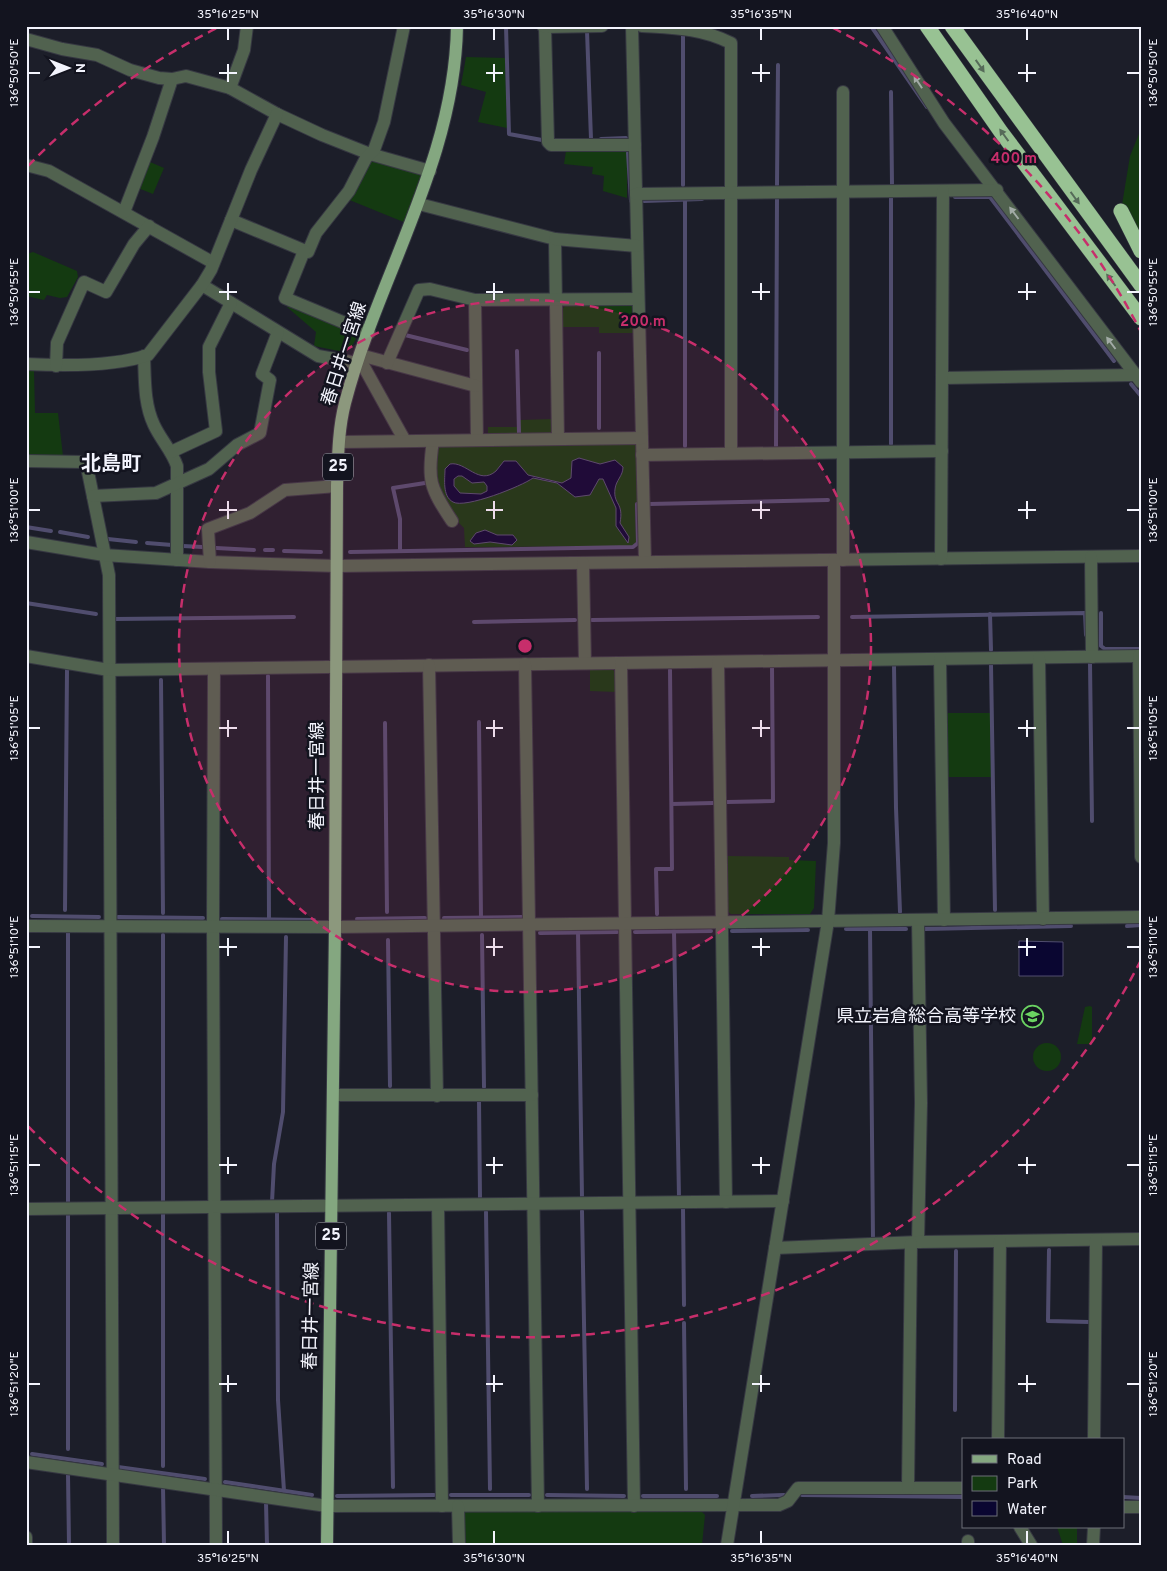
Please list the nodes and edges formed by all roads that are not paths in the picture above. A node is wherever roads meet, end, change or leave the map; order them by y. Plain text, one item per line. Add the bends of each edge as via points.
1 (246, 26) edge
2 (404, 26) edge
3 (457, 26) edge
4 (602, 26) edge
5 (632, 26) edge
6 (642, 26) edge
7 (882, 26) edge
8 (927, 26) edge
9 (952, 26) edge
10 (544, 27) edge
11 (26, 39) edge
12 (172, 79) junction
13 (230, 88) junction
14 (843, 92) dead end
15 (277, 114) junction
16 (635, 145) junction
17 (370, 154) junction
18 (26, 165) edge
19 (430, 172) junction
20 (997, 190) junction
21 (943, 191) junction
22 (843, 192) junction
23 (730, 193) junction
24 (636, 194) junction
25 (419, 204) junction
26 (1121, 211) dead end
27 (124, 212) junction
28 (231, 220) junction
29 (148, 226) junction
30 (556, 239) junction
31 (637, 246) junction
32 (304, 251) junction
33 (1141, 251) edge
34 (212, 262) junction
35 (202, 285) junction
36 (1141, 285) edge
37 (638, 299) junction
38 (475, 300) junction
39 (556, 300) junction
40 (231, 303) junction
41 (1141, 318) edge
42 (278, 332) junction
43 (369, 333) junction
44 (144, 356) junction
45 (359, 359) junction
46 (387, 363) junction
47 (26, 364) edge
48 (56, 366) junction
49 (942, 378) junction
50 (1138, 379) edge
51 (476, 386) junction
52 (642, 438) junction
53 (558, 439) junction
54 (477, 440) junction
55 (406, 441) junction
56 (434, 441) junction
57 (340, 442) junction
58 (942, 451) junction
59 (171, 452) junction
60 (843, 452) junction
61 (731, 453) junction
62 (642, 454) junction
63 (26, 462) edge
64 (178, 484) junction
65 (337, 486) junction
66 (92, 496) junction
67 (452, 521) dead end
68 (26, 542) edge
69 (104, 555) junction
70 (1141, 556) edge
71 (1091, 557) junction
72 (941, 558) junction
73 (176, 560) junction
74 (838, 560) junction
75 (210, 562) junction
76 (645, 562) junction
77 (583, 563) junction
78 (337, 566) junction
79 (26, 656) edge
80 (1140, 656) edge
81 (1092, 657) junction
82 (1040, 658) junction
83 (940, 659) junction
84 (834, 660) junction
85 (718, 662) junction
86 (585, 663) junction
87 (621, 663) junction
88 (525, 664) junction
89 (429, 666) junction
90 (336, 667) junction
91 (214, 669) junction
92 (109, 670) junction
93 (1141, 857) edge
94 (1141, 917) edge
95 (1044, 919) junction
96 (918, 920) junction
97 (944, 920) junction
98 (828, 922) junction
99 (722, 923) junction
100 (625, 924) junction
101 (529, 925) junction
102 (26, 926) edge
103 (110, 926) junction
104 (213, 926) junction
105 (433, 926) junction
106 (334, 927) junction
107 (333, 1095) junction
108 (532, 1095) junction
109 (436, 1096) junction
110 (783, 1201) junction
111 (726, 1202) junction
112 (630, 1203) junction
113 (533, 1204) junction
114 (438, 1206) junction
115 (331, 1207) junction
116 (215, 1208) junction
117 (26, 1209) edge
118 (111, 1209) junction
119 (1141, 1239) edge
120 (1096, 1240) junction
121 (1000, 1241) junction
122 (915, 1243) junction
123 (775, 1248) junction
124 (998, 1438) edge
125 (1094, 1438) edge
126 (26, 1462) edge
127 (112, 1474) junction
128 (908, 1488) junction
129 (962, 1488) edge
130 (216, 1490) junction
131 (733, 1505) junction
132 (327, 1506) junction
133 (442, 1506) junction
134 (458, 1506) junction
135 (538, 1506) junction
136 (634, 1506) junction
137 (1124, 1507) edge
138 (1141, 1507) edge
139 (1021, 1528) edge
140 (1094, 1528) edge
141 (26, 1537) edge
142 (26, 1545) edge
143 (113, 1545) edge
144 (216, 1545) edge
145 (327, 1545) edge
146 (459, 1545) edge
147 (727, 1545) edge
148 (1030, 1545) edge
149 (1093, 1545) edge

1 - 13 street via 244,50
2 - 17 street via 384,122
3 - 19 main road, 春日井一宮線 / 25 via 452,88
4 - 10 street
5 - 16 street
6 - 23 street via 687,28 730,43
20 -> 7 street via 944,123
41 -> 8 highway via 1001,132
9 -> 36 highway
10 - 16 street via 548,142 551,145
11 - 12 street via 97,55 130,70
12 - 13 street via 186,76
12 - 27 street via 154,137
13 - 15 street
14 - 22 street
15 - 17 street
15 - 28 street
16 - 24 street
17 - 19 street
17 - 32 street via 350,191 316,233 308,252
18 - 27 street via 49,171
19 - 25 main road, 春日井一宮線 / 25
20 - 21 street
50 -> 20 street
21 - 22 street
21 - 49 street
22 - 23 street
22 - 60 street
23 - 24 street
23 - 61 street
24 - 31 street
25 - 30 street
25 - 43 main road, 春日井一宮線 / 25
26 - 33 highway
27 - 29 street
28 - 32 street
28 - 34 street
29 - 34 street
29 - 48 street via 106,292 84,282 57,343
30 - 31 street
30 - 39 street
31 - 37 street
32 - 43 street via 285,298
34 - 35 street
35 - 40 street
35 - 44 street via 164,336
37 - 39 street
37 - 52 street
38 - 39 street
38 - 46 street via 430,289 420,290
38 - 51 street
39 - 53 street
40 - 42 street
40 - 59 street via 209,347 216,432
42 - 45 street via 318,356
42 - 64 street via 262,374 270,380 260,433 237,446 209,469
43 - 45 main road, 春日井一宮線 / 25
44 - 48 street via 134,360
44 - 59 street via 146,400 154,426
45 - 46 street
45 - 55 street
45 - 57 main road, 春日井一宮線 / 25 via 344,405
46 - 51 street
47 - 48 street
49 - 50 street
49 - 58 street
51 - 54 street
52 - 53 street
52 - 62 street
53 - 54 street
54 - 56 street
55 - 56 street
55 - 57 street
56 - 67 street via 430,461 432,489
57 - 65 main road, 春日井一宮線 / 25
58 - 60 street
58 - 72 street
59 - 64 street via 177,466
60 - 61 street
60 - 74 street
61 - 62 street
62 - 76 street
63 - 66 street via 86,462
64 - 66 street via 156,493
64 - 73 street
65 - 75 street via 285,490 250,513 208,529
65 - 78 main road, 春日井一宮線 / 25
66 - 69 street
68 - 69 street
69 - 73 street
69 - 92 street via 109,576
70 - 71 street
71 - 72 street
71 - 81 street
72 - 74 street
73 - 75 street
74 - 76 street
74 - 84 street
75 - 78 street
76 - 77 street
77 - 78 street
77 - 86 street
78 - 90 main road, 春日井一宮線 / 25
79 - 92 street
80 - 81 street
80 - 93 street
81 - 82 street
82 - 83 street
82 - 95 street
83 - 84 street
83 - 97 street
84 - 85 street
84 - 98 street via 834,842
85 - 87 street
85 - 99 street
86 - 87 street
86 - 88 street
87 - 100 street
88 - 89 street
88 - 101 street
89 - 90 street
89 - 105 street
90 - 91 street
90 - 106 main road, 春日井一宮線 / 25
91 - 92 street
91 - 104 street
92 - 103 street
94 - 95 street
95 - 97 street
96 - 97 street
96 - 98 street
96 - 122 street via 921,1103
98 - 99 street
98 - 110 street
99 - 100 street
99 - 111 street
100 - 101 street
100 - 112 street
101 - 105 street
101 - 108 street
102 - 103 street
103 - 104 street
103 - 118 street
104 - 106 street
104 - 116 street
105 - 106 street
105 - 109 street
106 - 107 main road, 春日井一宮線 / 25
107 - 109 street
107 - 115 main road, 春日井一宮線 / 25
108 - 109 street
108 - 113 street
110 - 111 street
110 - 123 street
111 - 112 street
112 - 113 street
112 - 136 street
113 - 114 street
113 - 135 street
114 - 115 street
114 - 133 street
115 - 116 street
115 - 132 main road, 春日井一宮線 / 25
116 - 118 street
116 - 130 street
117 - 118 street
118 - 127 street
119 - 120 street
120 - 121 street
120 - 125 street
121 - 122 street
121 - 124 street
122 - 123 street
122 - 128 street
123 - 131 street
126 - 127 street
127 - 130 street
127 - 143 street
128 - 129 street
128 - 131 street via 798,1488 788,1501 779,1505
130 - 132 street
130 - 144 street
131 - 136 street
131 - 147 street
132 - 133 street
132 - 145 main road, 春日井一宮線 / 25
133 - 134 street
134 - 135 street
134 - 146 street
135 - 136 street
137 - 138 street
139 - 148 street
140 - 149 street
141 - 142 street

